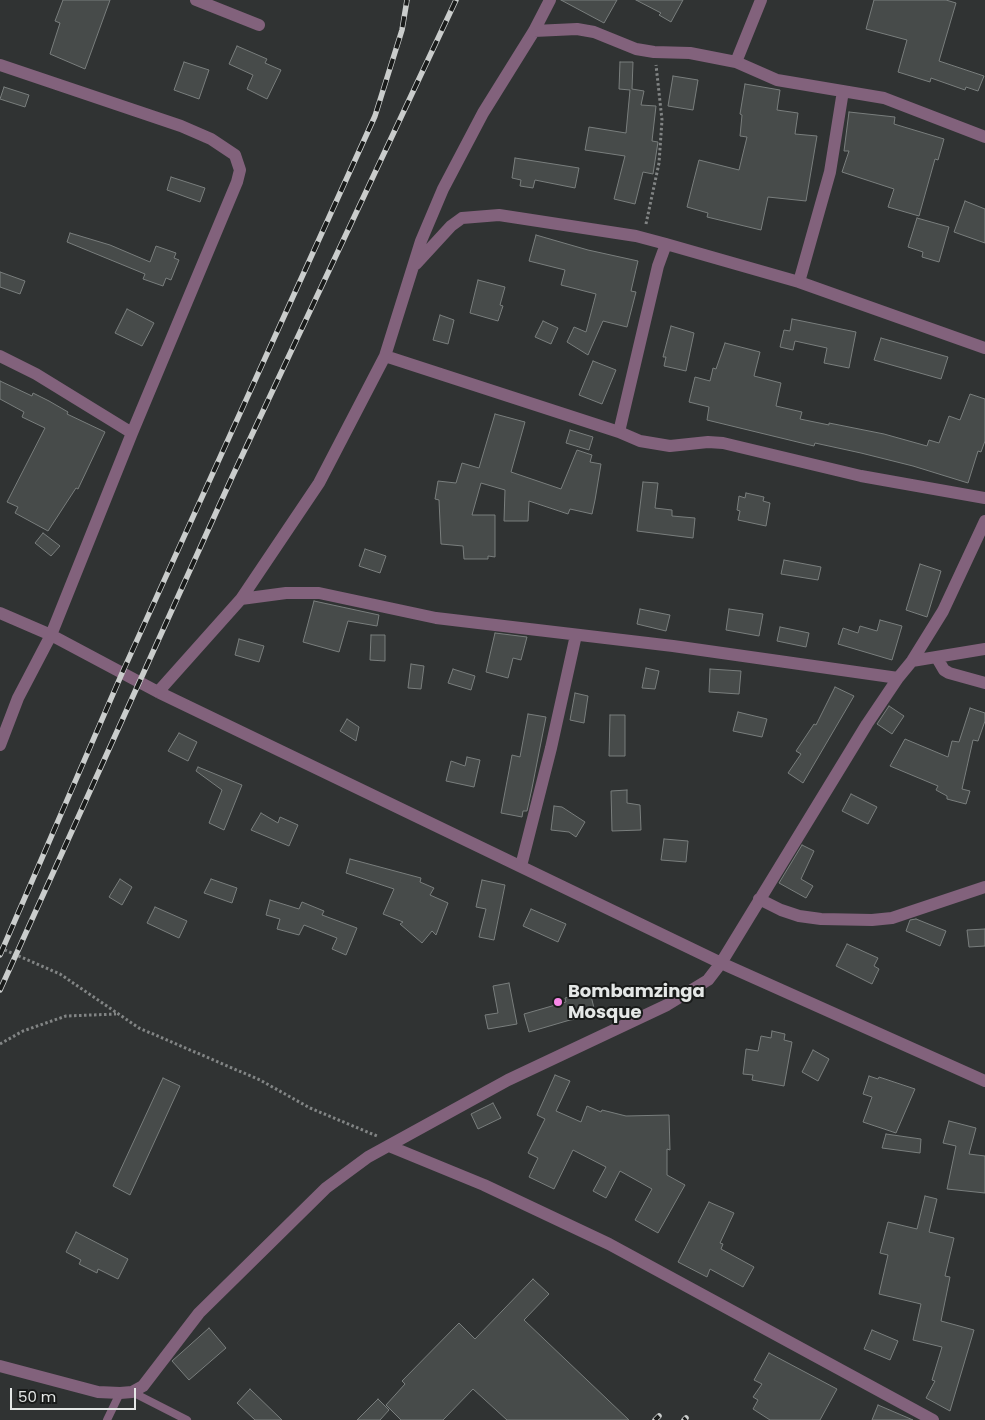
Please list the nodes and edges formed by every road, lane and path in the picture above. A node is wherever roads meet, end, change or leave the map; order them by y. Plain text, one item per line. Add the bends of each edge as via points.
1 (196, 0) edge
2 (550, 0) edge
3 (760, 0) edge
4 (259, 25) dead end
5 (534, 31) junction
6 (654, 52) junction
7 (736, 62) junction
8 (0, 65) edge
9 (843, 91) junction
10 (985, 137) edge
11 (642, 238) junction
12 (666, 244) junction
13 (415, 265) junction
14 (799, 282) junction
15 (985, 348) edge
16 (0, 356) edge
17 (385, 356) junction
18 (619, 432) junction
19 (132, 433) junction
20 (985, 498) edge
21 (985, 521) edge
22 (241, 599) junction
23 (0, 613) edge
24 (51, 635) junction
25 (576, 635) junction
26 (985, 649) edge
27 (937, 658) junction
28 (912, 661) junction
29 (898, 678) junction
30 (985, 683) edge
31 (158, 692) junction
32 (0, 745) edge
33 (521, 866) junction
34 (985, 886) edge
35 (759, 899) junction
36 (0, 948) edge
37 (721, 963) junction
38 (117, 1014) junction
39 (0, 1044) edge
40 (985, 1081) edge
41 (391, 1145) junction
42 (0, 1366) edge
43 (126, 1392) junction
44 (107, 1420) edge
45 (187, 1420) edge
46 (933, 1420) edge

1 - 4 street
2 - 5 street
3 - 7 street
5 - 6 street via 577,29
5 - 13 street via 483,112 443,189 421,241
6 - 7 street via 690,53
6 - 11 path via 662,120 659,163
7 - 9 street via 776,80
8 - 19 street via 181,126 224,146 238,160 237,182
9 - 10 street via 884,98
9 - 14 street via 830,172
11 - 12 street
11 - 13 street via 499,215 462,218
12 - 14 street
12 - 18 street
13 - 17 street
14 - 15 street
16 - 19 street via 36,374
17 - 18 street
17 - 22 street via 319,483
18 - 20 street via 657,445 723,443 861,476
19 - 24 street
21 - 28 street via 943,611
22 - 25 street via 286,593 319,593 436,618
22 - 31 street
23 - 24 street
24 - 31 street
24 - 32 street via 18,698
25 - 29 street
25 - 33 street
26 - 27 street
27 - 28 street
27 - 30 street via 949,673
28 - 29 street
29 - 35 street
31 - 33 street
33 - 37 street
34 - 35 street via 892,918 872,920 799,916
35 - 37 street
36 - 38 path via 60,974
37 - 40 street
37 - 41 street via 708,980 693,991 508,1080
38 - 39 path via 66,1016 23,1031
38 - 41 path via 139,1028 260,1080 310,1108
41 - 43 street via 368,1157 326,1188 198,1313 143,1386
41 - 46 street via 609,1244
42 - 43 street via 98,1392
43 - 44 lane
43 - 45 lane

